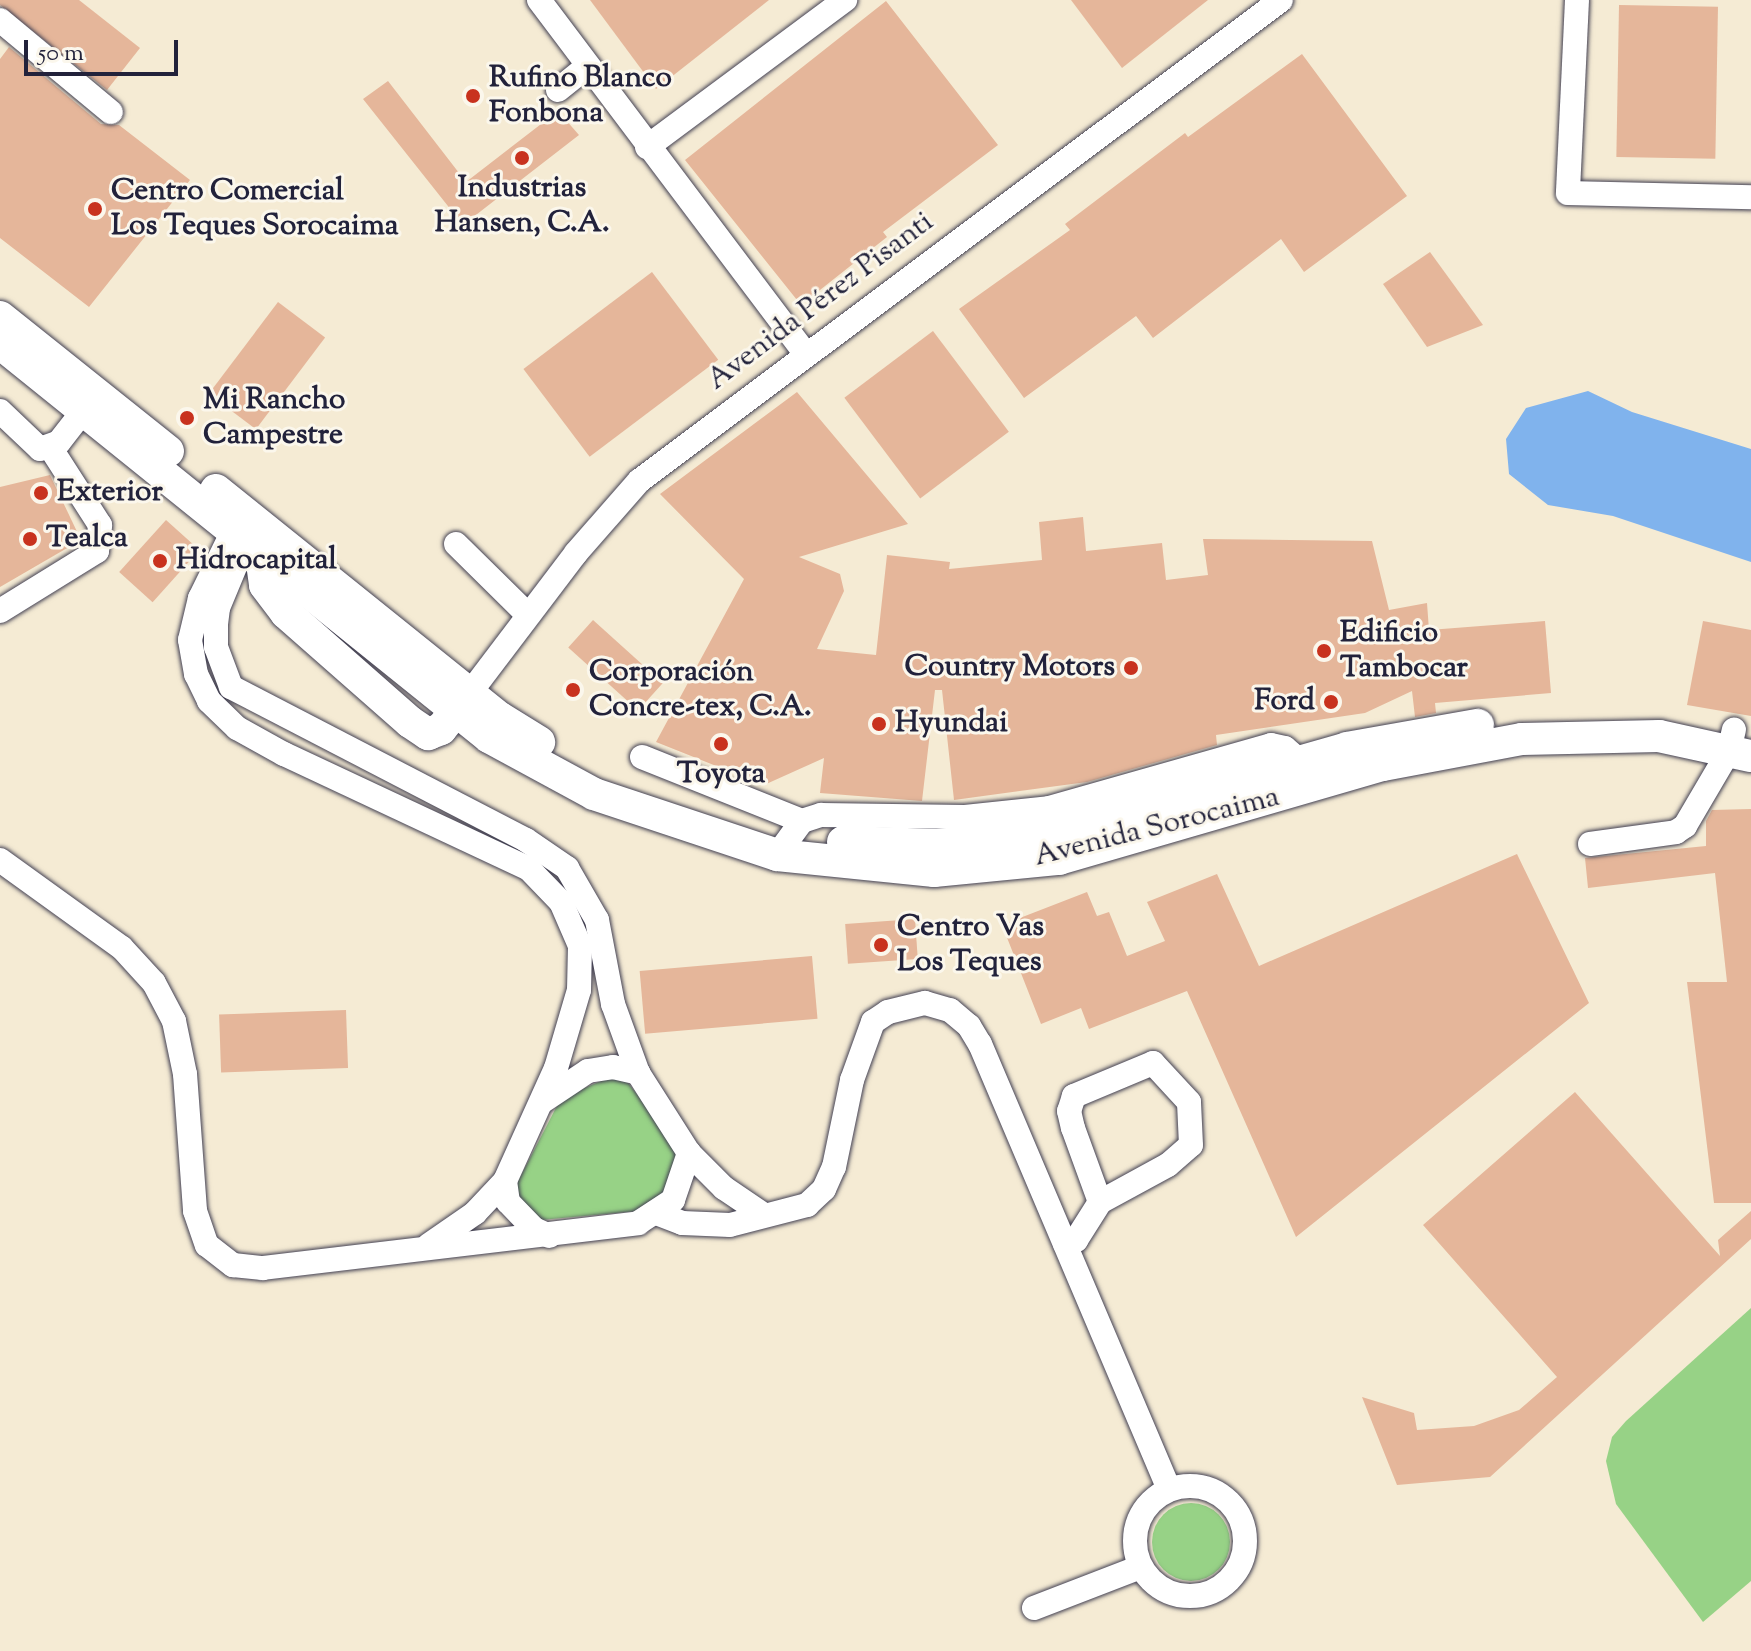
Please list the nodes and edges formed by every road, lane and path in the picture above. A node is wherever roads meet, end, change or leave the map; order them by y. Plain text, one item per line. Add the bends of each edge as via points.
1 (539, 0) edge
2 (845, 0) edge
3 (1577, 0) edge
4 (1271, 3) edge
5 (0, 20) edge
6 (588, 66) junction
7 (558, 90) dead end
8 (111, 112) dead end
9 (647, 147) junction
10 (1751, 197) edge
11 (0, 317) edge
12 (0, 343) edge
13 (805, 353) junction
14 (0, 411) edge
15 (81, 414) junction
16 (9, 429) edge
17 (50, 447) junction
18 (246, 544) junction
19 (456, 544) dead end
20 (0, 611) edge
21 (528, 615) junction
22 (462, 703) junction
23 (1522, 729) junction
24 (1741, 743) edge
25 (642, 757) dead end
26 (789, 837) junction
27 (1590, 844) dead end
28 (0, 860) edge
29 (638, 1073) junction
30 (541, 1103) junction
31 (689, 1153) junction
32 (505, 1181) junction
33 (1100, 1202) junction
34 (659, 1214) junction
35 (764, 1215) junction
36 (550, 1236) junction
37 (1065, 1244) junction
38 (427, 1246) junction
39 (1169, 1490) junction
40 (1140, 1567) junction
41 (1034, 1608) dead end

1 - 6 street
2 - 9 street
3 - 10 street via 1568,193
4 - 13 street, Avenida Pérez Pisanti
5 - 8 street
6 - 7 street
6 - 9 street
9 - 13 street
11 - 22 main road, Avenida Sorocaima
12 - 15 main road
13 - 21 street, Avenida Pérez Pisanti via 639,481
14 - 16 street
15 - 17 street
15 - 18 main road
16 - 17 street via 40,449
17 - 20 street via 100,525 97,551
18 - 22 main road via 265,585 286,613 410,722 428,734 441,729
18 - 29 street via 218,608 216,647 231,687 526,840 567,868 597,920 613,1004
18 - 30 street via 200,598 190,640 196,674 209,701 237,728 284,754 529,869 561,902 580,946 579,990
19 - 21 street
21 - 22 street, Avenida Pérez Pisanti
22 - 26 main road, Avenida Sorocaima via 616,780
23 - 24 main road, Avenida Sorocaima via 1598,715
23 - 26 main road, Avenida Sorocaima via 1399,737 1100,822 990,842 852,843
23 - 26 main road, Avenida Sorocaima via 1059,859 934,871
24 - 27 street via 1685,826 1676,832
25 - 26 street
28 - 38 street via 122,948 161,996 174,1021 185,1074 195,1211 207,1245 233,1265 263,1268
29 - 30 street via 613,1067 588,1071
29 - 31 street
30 - 32 street
31 - 34 street via 680,1188
31 - 35 street via 724,1188
32 - 36 street via 514,1209
32 - 38 street via 475,1213
33 - 33 street via 1168,1165 1191,1145 1189,1102 1153,1063 1074,1096 1069,1111 1073,1128
33 - 37 street via 1076,1240
34 - 35 street via 704,1226 746,1223
34 - 36 street via 638,1223
35 - 37 street via 807,1205 824,1189 865,1035 888,1012 925,1003 950,1010 969,1026
36 - 38 street
37 - 39 street
39 - 40 street via 1142,1514 1135,1531
39 - 40 street via 1205,1488 1235,1509 1246,1543 1242,1561 1219,1588 1184,1596 1166,1591
40 - 41 street

